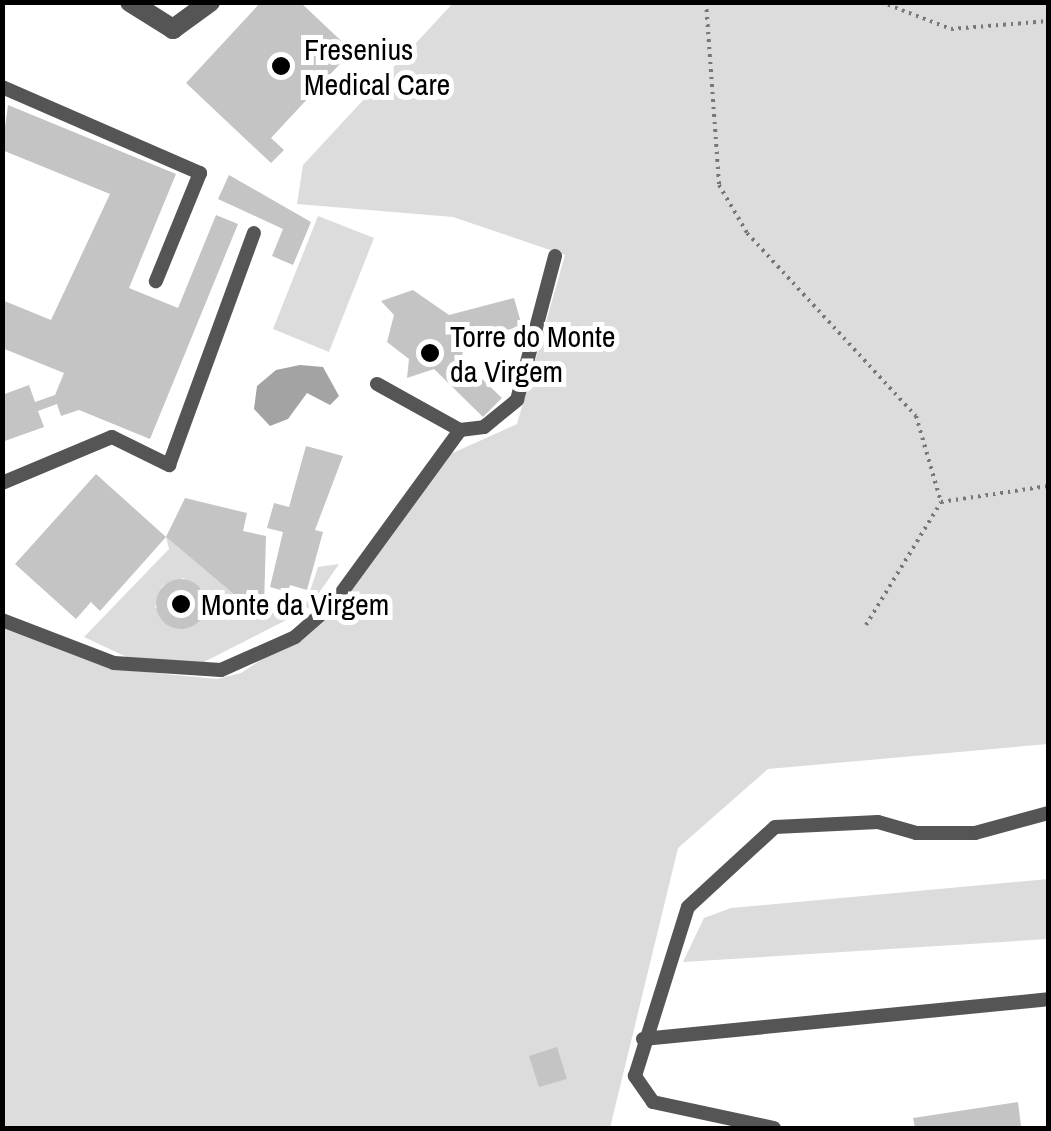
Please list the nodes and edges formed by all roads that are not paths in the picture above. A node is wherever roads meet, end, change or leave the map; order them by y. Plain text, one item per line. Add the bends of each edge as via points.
1 (130, 2) edge
2 (210, 2) edge
3 (2, 87) edge
4 (254, 233) dead end
5 (554, 256) dead end
6 (156, 281) dead end
7 (376, 384) dead end
8 (460, 430) junction
9 (2, 483) edge
10 (2, 620) edge
11 (1048, 812) edge
12 (1048, 999) edge
13 (643, 1039) junction
14 (774, 1128) edge

1 - 2 street via 173,29
3 - 6 lane via 200,172
4 - 9 lane via 168,465 112,437
5 - 8 lane via 517,400 484,426
7 - 8 lane
8 - 10 lane via 334,603 295,637 222,670 114,663
11 - 13 lane via 975,833 916,833 878,822 775,827 688,907
12 - 13 lane
13 - 14 lane via 635,1076 653,1102

